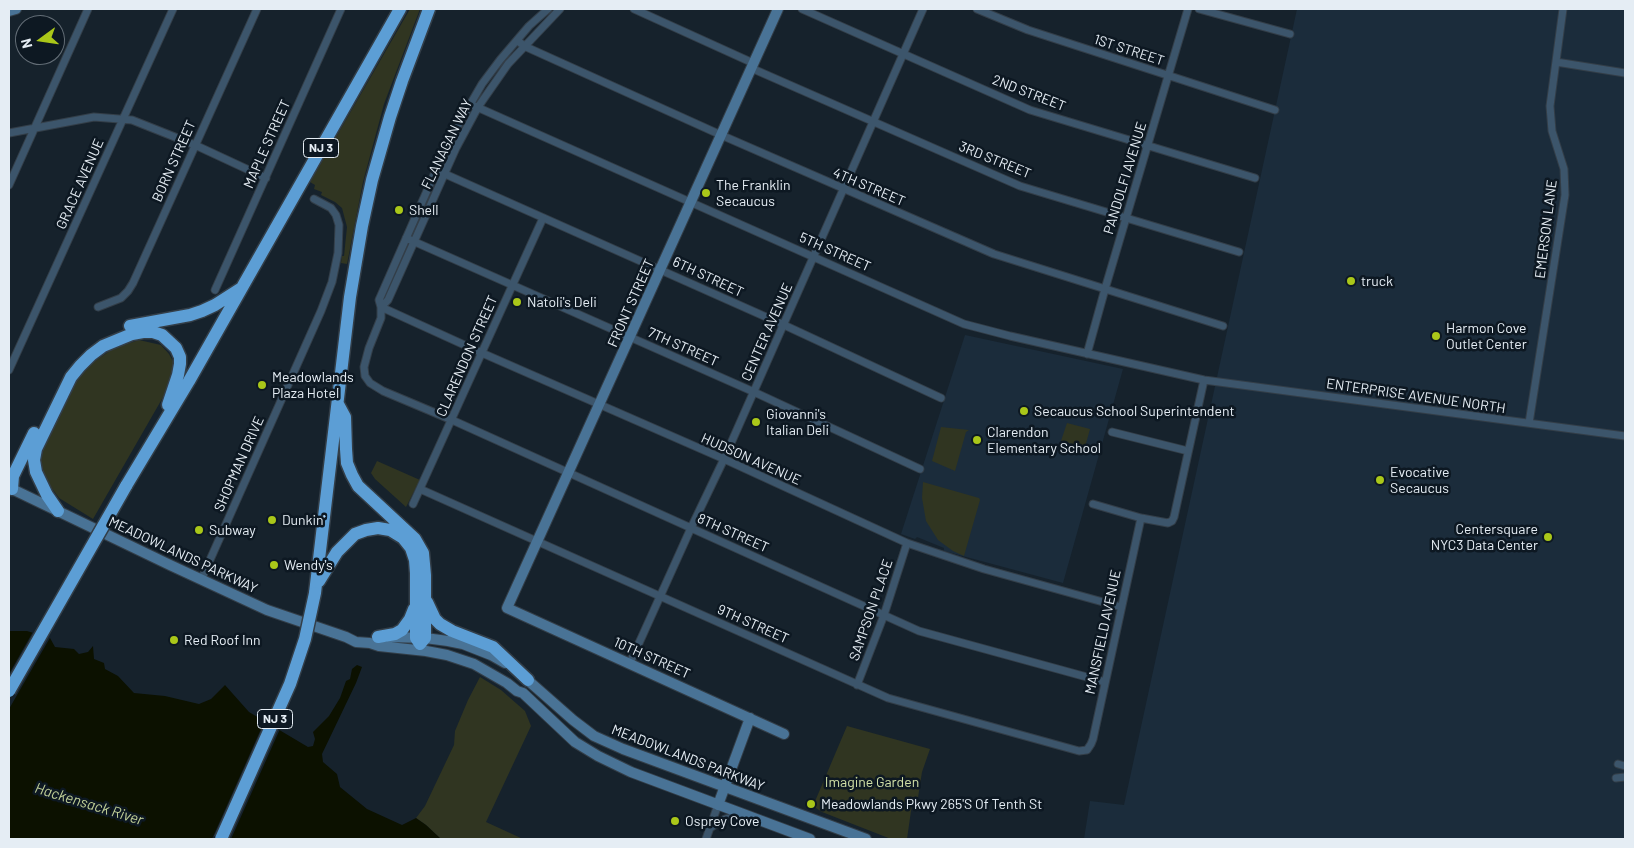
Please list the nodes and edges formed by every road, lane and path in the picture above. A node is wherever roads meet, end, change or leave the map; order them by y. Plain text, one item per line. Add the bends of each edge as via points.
1 (16, 9) edge
2 (88, 9) edge
3 (173, 9) edge
4 (257, 9) edge
5 (341, 9) edge
6 (400, 9) edge
7 (429, 9) edge
8 (548, 9) edge
9 (560, 9) edge
10 (634, 9) edge
11 (778, 9) edge
12 (802, 9) edge
13 (923, 9) edge
14 (977, 9) edge
15 (1188, 9) edge
16 (1199, 9) edge
17 (1563, 9) edge
18 (9, 11) edge
19 (1290, 34) dead end
20 (517, 40) junction
21 (524, 46) junction
22 (903, 54) junction
23 (1556, 62) junction
24 (752, 66) junction
25 (491, 71) junction
26 (1625, 73) edge
27 (1168, 75) junction
28 (498, 76) junction
29 (470, 104) junction
30 (478, 107) junction
31 (1275, 110) dead end
32 (124, 118) junction
33 (872, 122) junction
34 (34, 127) junction
35 (9, 133) edge
36 (453, 134) junction
37 (721, 135) junction
38 (461, 138) junction
39 (195, 145) junction
40 (1148, 146) junction
41 (436, 169) junction
42 (445, 174) junction
43 (266, 178) junction
44 (1255, 178) dead end
45 (9, 184) edge
46 (842, 190) junction
47 (314, 199) dead end
48 (691, 202) junction
49 (422, 203) junction
50 (430, 207) junction
51 (542, 218) junction
52 (1126, 218) junction
53 (406, 238) junction
54 (414, 242) junction
55 (1238, 252) dead end
56 (815, 257) junction
57 (661, 269) junction
58 (513, 285) junction
59 (242, 287) junction
60 (1105, 289) junction
61 (215, 290) dead end
62 (98, 307) dead end
63 (381, 307) junction
64 (784, 325) junction
65 (1223, 326) dead end
66 (630, 337) junction
67 (482, 353) junction
68 (1087, 354) junction
69 (9, 370) edge
70 (365, 376) joint
71 (1204, 380) junction
72 (754, 392) junction
73 (941, 398) dead end
74 (338, 404) junction
75 (600, 405) junction
76 (452, 420) junction
77 (1530, 423) junction
78 (162, 424) junction
79 (1112, 432) dead end
80 (1625, 436) edge
81 (40, 437) junction
82 (1188, 452) junction
83 (724, 460) junction
84 (920, 469) dead end
85 (568, 473) junction
86 (10, 488) edge
87 (420, 489) junction
88 (413, 504) dead end
89 (1093, 504) dead end
90 (58, 511) junction
91 (1141, 518) junction
92 (691, 528) junction
93 (538, 541) junction
94 (907, 543) junction
95 (201, 580) junction
96 (316, 589) junction
97 (420, 596) junction
98 (660, 597) junction
99 (1121, 607) junction
100 (508, 608) joint
101 (884, 615) junction
102 (374, 640) junction
103 (420, 640) junction
104 (630, 663) junction
105 (528, 680) junction
106 (1105, 682) junction
107 (857, 685) junction
108 (9, 691) edge
109 (523, 692) junction
110 (750, 718) junction
111 (784, 734) dead end
112 (1086, 750) joint
113 (1625, 777) edge
114 (1616, 778) dead end
115 (725, 787) junction
116 (718, 805) junction
117 (743, 814) junction
118 (710, 829) junction
119 (221, 839) edge
120 (706, 839) edge
121 (810, 839) edge
122 (866, 839) edge

1 - 18 main road
2 - 34 street
3 - 32 street, GRACE AVENUE
4 - 39 street, BORN STREET
5 - 43 street, MAPLE STREET
6 - 59 highway, NJ 3
7 - 74 highway, NJ 3 via 390,117 365,209
8 - 20 street, FLANAGAN WAY
9 - 21 street, FLANAGAN WAY
10 - 24 street, 3RD STREET
11 - 24 main road, FRONT STREET
12 - 22 street, 2ND STREET
13 - 22 street, CENTER AVENUE
14 - 27 street, 1ST STREET via 1028,30
15 - 27 street, PANDOLFI AVENUE
16 - 19 street
17 - 23 street, EMERSON LANE
20 - 21 street, 4TH STREET
20 - 25 street, FLANAGAN WAY
21 - 28 street, FLANAGAN WAY
21 - 37 street, 4TH STREET
22 - 33 street, CENTER AVENUE
22 - 40 street, 2ND STREET via 1030,110
23 - 26 street
23 - 77 street, EMERSON LANE via 1550,106 1552,131 1564,169 1565,195
24 - 33 street, 3RD STREET
24 - 37 main road, FRONT STREET
25 - 28 street
25 - 29 street, FLANAGAN WAY
27 - 31 street, 1ST STREET
27 - 40 street, PANDOLFI AVENUE
28 - 30 street, FLANAGAN WAY
29 - 30 street, 5TH STREET
29 - 36 street, FLANAGAN WAY
30 - 38 street, FLANAGAN WAY
30 - 48 street, 5TH STREET
32 - 34 street via 94,117
32 - 39 street
32 - 69 street, GRACE AVENUE
33 - 46 street, CENTER AVENUE
33 - 52 street, 3RD STREET via 1020,186
34 - 35 street
34 - 45 street
36 - 38 street
36 - 41 street, FLANAGAN WAY
37 - 46 street, 4TH STREET
37 - 48 main road, FRONT STREET
38 - 42 street, FLANAGAN WAY
39 - 43 street
39 - 62 street, BORN STREET via 128,292
40 - 44 street, 2ND STREET
40 - 52 street, PANDOLFI AVENUE
41 - 42 street, 6TH STREET
41 - 49 street, FLANAGAN WAY
42 - 50 street, FLANAGAN WAY
42 - 51 street, 6TH STREET
43 - 61 street, MAPLE STREET
46 - 56 street, CENTER AVENUE
46 - 60 street, 4TH STREET via 994,254
47 - 95 street, SHOPMAN DRIVE via 331,208 339,225 332,282
48 - 56 street, 5TH STREET
48 - 57 main road, FRONT STREET
49 - 50 street
49 - 53 street, FLANAGAN WAY
50 - 54 street, FLANAGAN WAY
51 - 57 street, 6TH STREET
51 - 58 street, CLARENDON STREET
52 - 55 street, 3RD STREET
52 - 60 street, PANDOLFI AVENUE
53 - 54 street, 7TH STREET
53 - 63 street, FLANAGAN WAY via 379,300
54 - 58 street, 7TH STREET
54 - 63 street, FLANAGAN WAY via 388,300
56 - 64 street, CENTER AVENUE
56 - 68 street, 5TH STREET via 964,324
57 - 64 street, 6TH STREET
57 - 66 main road, FRONT STREET
58 - 66 street, 7TH STREET
58 - 67 street, CLARENDON STREET
59 - 78 highway, NJ 3
59 - 86 highway via 202,311 125,327 82,352 56,388
60 - 65 street, 4TH STREET
60 - 68 street, PANDOLFI AVENUE
63 - 67 street, HUDSON AVENUE
63 - 70 street, FLANAGAN WAY via 381,318 366,358
64 - 72 street, CENTER AVENUE
64 - 73 street, 6TH STREET
66 - 72 street, 7TH STREET
66 - 75 main road, FRONT STREET
67 - 75 street, HUDSON AVENUE
67 - 76 street, CLARENDON STREET
68 - 71 street, 5TH STREET
70 - 76 street, 8TH STREET via 374,386
71 - 77 street, ENTERPRISE AVENUE NORTH
71 - 82 street
72 - 83 street, CENTER AVENUE
72 - 84 street, 7TH STREET
74 - 96 highway, NJ 3
74 - 97 highway via 345,417 348,463 358,486 416,539 424,558
75 - 83 street, HUDSON AVENUE
75 - 85 main road, FRONT STREET
76 - 85 street, 8TH STREET
76 - 87 street, CLARENDON STREET
77 - 80 street, ENTERPRISE AVENUE NORTH
78 - 81 highway via 178,375 180,357 176,348 162,335 143,332 103,346 80,366 63,391
78 - 108 highway, NJ 3, bridge
79 - 82 street
81 - 86 highway via 21,480
81 - 90 highway via 34,460 36,472 46,495
82 - 91 street via 1172,521
83 - 92 street, CENTER AVENUE
83 - 94 street, HUDSON AVENUE
85 - 92 street, 8TH STREET
85 - 93 main road, FRONT STREET
86 - 90 main road, MEADOWLANDS PARKWAY
87 - 88 street, CLARENDON STREET
87 - 93 street, 9TH STREET
89 - 91 street
90 - 95 main road, MEADOWLANDS PARKWAY
91 - 99 street, MANSFIELD AVENUE
92 - 98 street, CENTER AVENUE
92 - 101 street, 8TH STREET
93 - 98 street, 9TH STREET
93 - 100 main road, FRONT STREET
94 - 99 street, HUDSON AVENUE via 984,569
94 - 101 street, SAMPSON PLACE
95 - 102 main road, MEADOWLANDS PARKWAY via 267,610 346,637
96 - 97 highway via 346,542 355,534 378,528 397,534 411,548
96 - 119 highway, NJ 3, bridge via 305,639 288,690
97 - 102 highway via 402,630
97 - 103 highway
97 - 105 highway via 440,624 493,647
98 - 104 street, CENTER AVENUE
98 - 107 street, 9TH STREET
99 - 106 street, MANSFIELD AVENUE
100 - 104 main road, 10TH STREET
101 - 106 street, 8TH STREET via 920,631
101 - 107 street, SAMPSON PLACE
102 - 103 main road, MEADOWLANDS PARKWAY
102 - 109 main road, MEADOWLANDS PARKWAY via 379,646 453,656 488,671
103 - 105 main road, MEADOWLANDS PARKWAY via 464,644 491,655
103 - 109 main road via 477,658 510,678
104 - 110 main road, 10TH STREET
105 - 115 main road, MEADOWLANDS PARKWAY via 594,736
106 - 112 street, MANSFIELD AVENUE via 1092,744
107 - 112 street, 9TH STREET via 895,701 1079,751
109 - 116 main road, MEADOWLANDS PARKWAY via 575,742 598,756
110 - 111 main road, 10TH STREET
110 - 115 main road
113 - 114 street
115 - 116 main road
115 - 122 main road, MEADOWLANDS PARKWAY
116 - 117 main road, MEADOWLANDS PARKWAY
116 - 118 street
117 - 118 street via 725,819
117 - 121 main road, MEADOWLANDS PARKWAY
118 - 120 street

